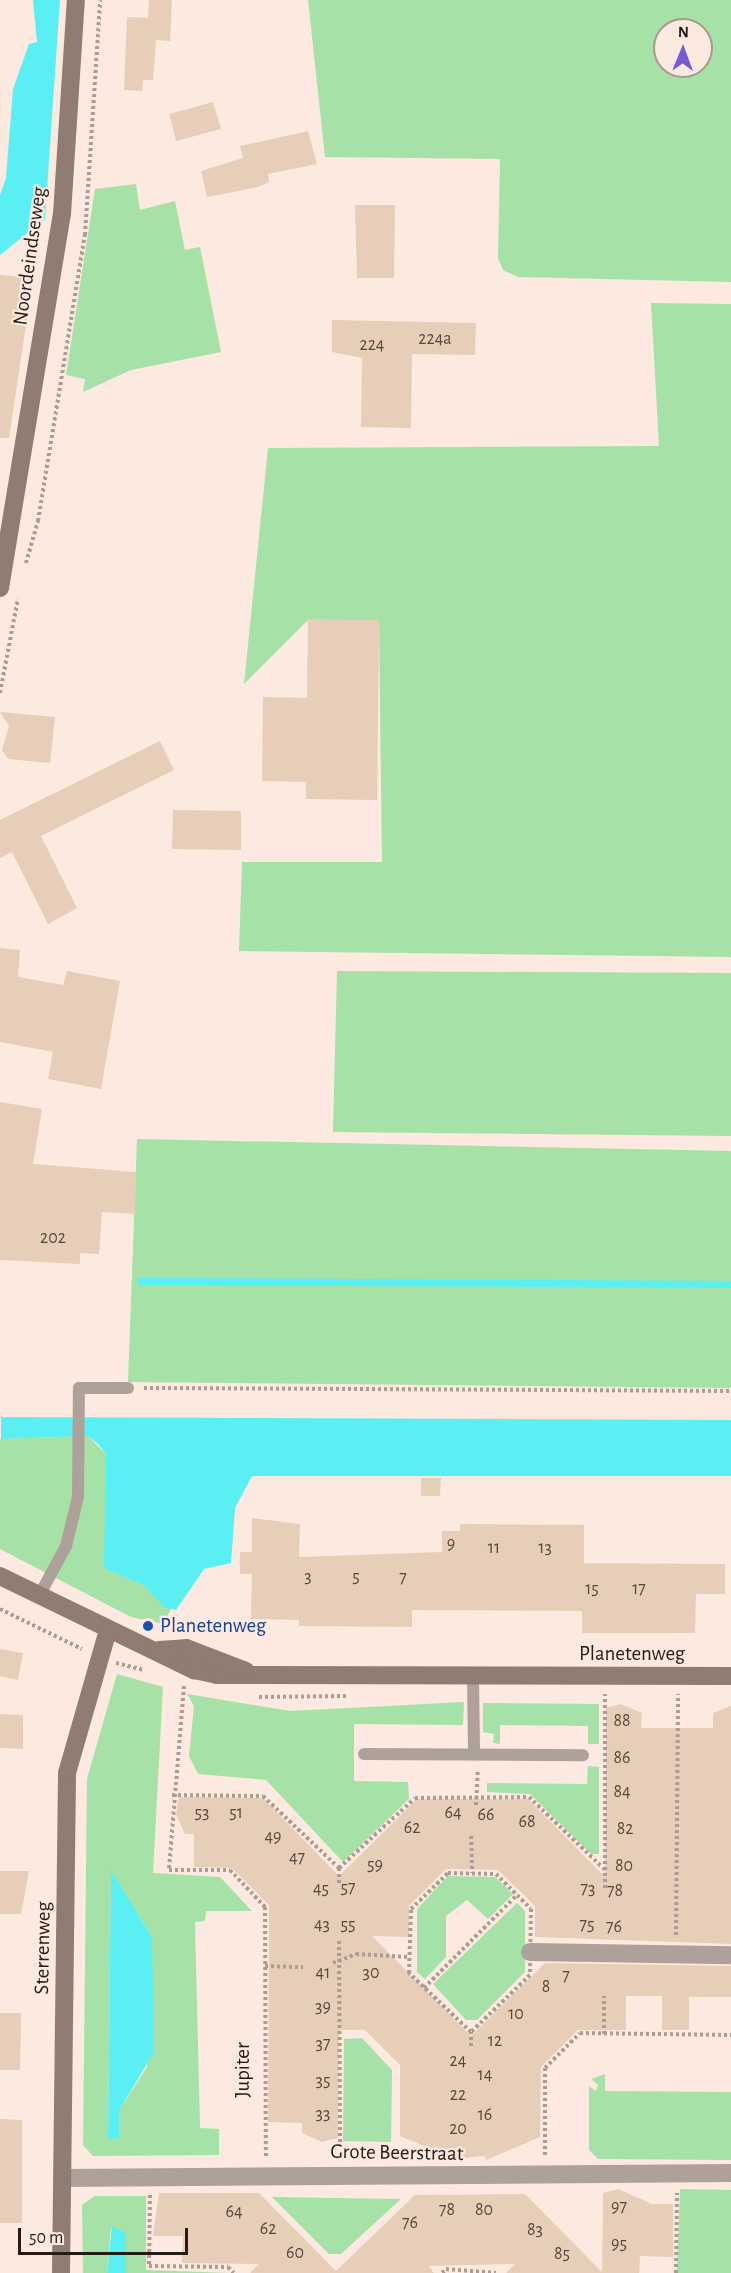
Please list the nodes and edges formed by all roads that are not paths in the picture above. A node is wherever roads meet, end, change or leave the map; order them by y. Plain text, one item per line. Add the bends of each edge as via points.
1 (76, 0) edge
2 (0, 588) edge
3 (128, 1388) road end
4 (0, 1576) edge
5 (39, 1596) junction
6 (108, 1630) junction
7 (731, 1676) edge
8 (472, 1678) junction
9 (364, 1754) dead end
10 (474, 1754) junction
11 (584, 1755) dead end
12 (530, 1952) road end
13 (731, 1954) edge
14 (731, 2174) edge
15 (63, 2178) junction
16 (62, 2273) edge

1 - 2 street, Noordeindseweg via 62,214
3 - 5 lane via 79,1388 78,1497 66,1546
4 - 5 street, Planetenweg
5 - 6 street, Planetenweg
6 - 8 street, Planetenweg via 159,1650 186,1648 246,1671
6 - 15 street, Sterrenweg via 67,1773
7 - 8 street, Planetenweg
8 - 10 lane
9 - 10 lane
10 - 11 lane
12 - 13 street
14 - 15 street, Grote Beerstraat
15 - 16 street, Sterrenweg

